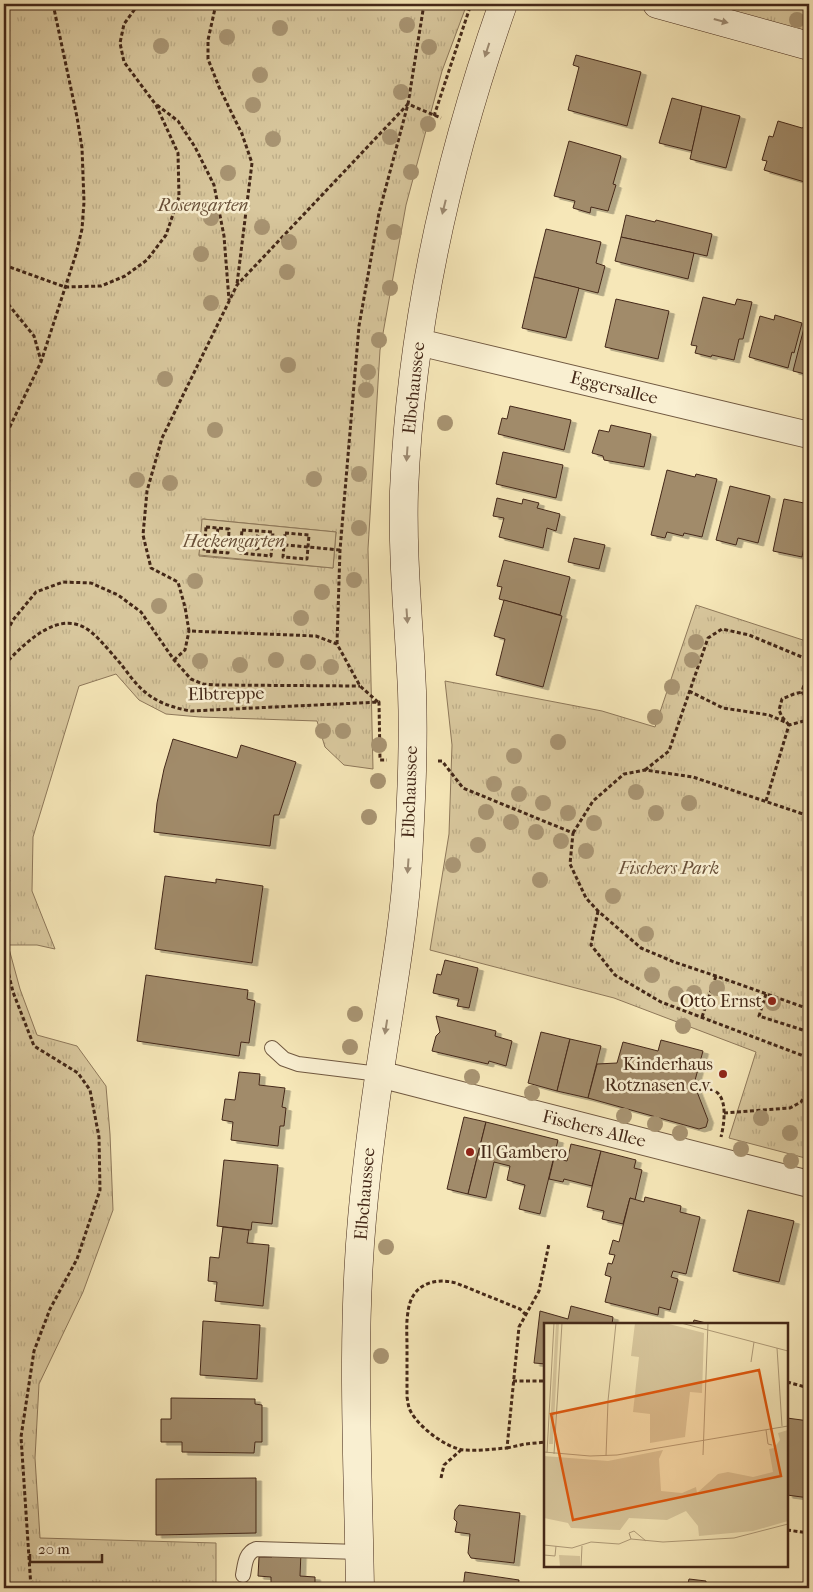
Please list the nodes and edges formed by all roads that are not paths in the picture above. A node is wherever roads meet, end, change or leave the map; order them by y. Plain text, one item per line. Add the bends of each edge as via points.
1 (503, 4) edge
2 (657, 4) edge
3 (809, 46) edge
4 (418, 342) junction
5 (809, 436) edge
6 (272, 1048) dead end
7 (379, 1074) junction
8 (809, 1184) edge
9 (360, 1552) junction
10 (243, 1575) dead end
11 (360, 1588) edge

1 -> 4 main road, Elbchaussee via 476,86 439,225
2 -> 3 main road
4 - 5 street, Eggersallee
4 -> 7 main road, Elbchaussee via 404,491 405,580 412,691 408,865 402,930
6 - 7 lane via 284,1059 298,1064
7 - 8 street, Fischers Allee
7 - 9 main road, Elbchaussee via 356,1286
9 - 10 lane via 256,1549 245,1559
9 - 11 main road, Elbchaussee

